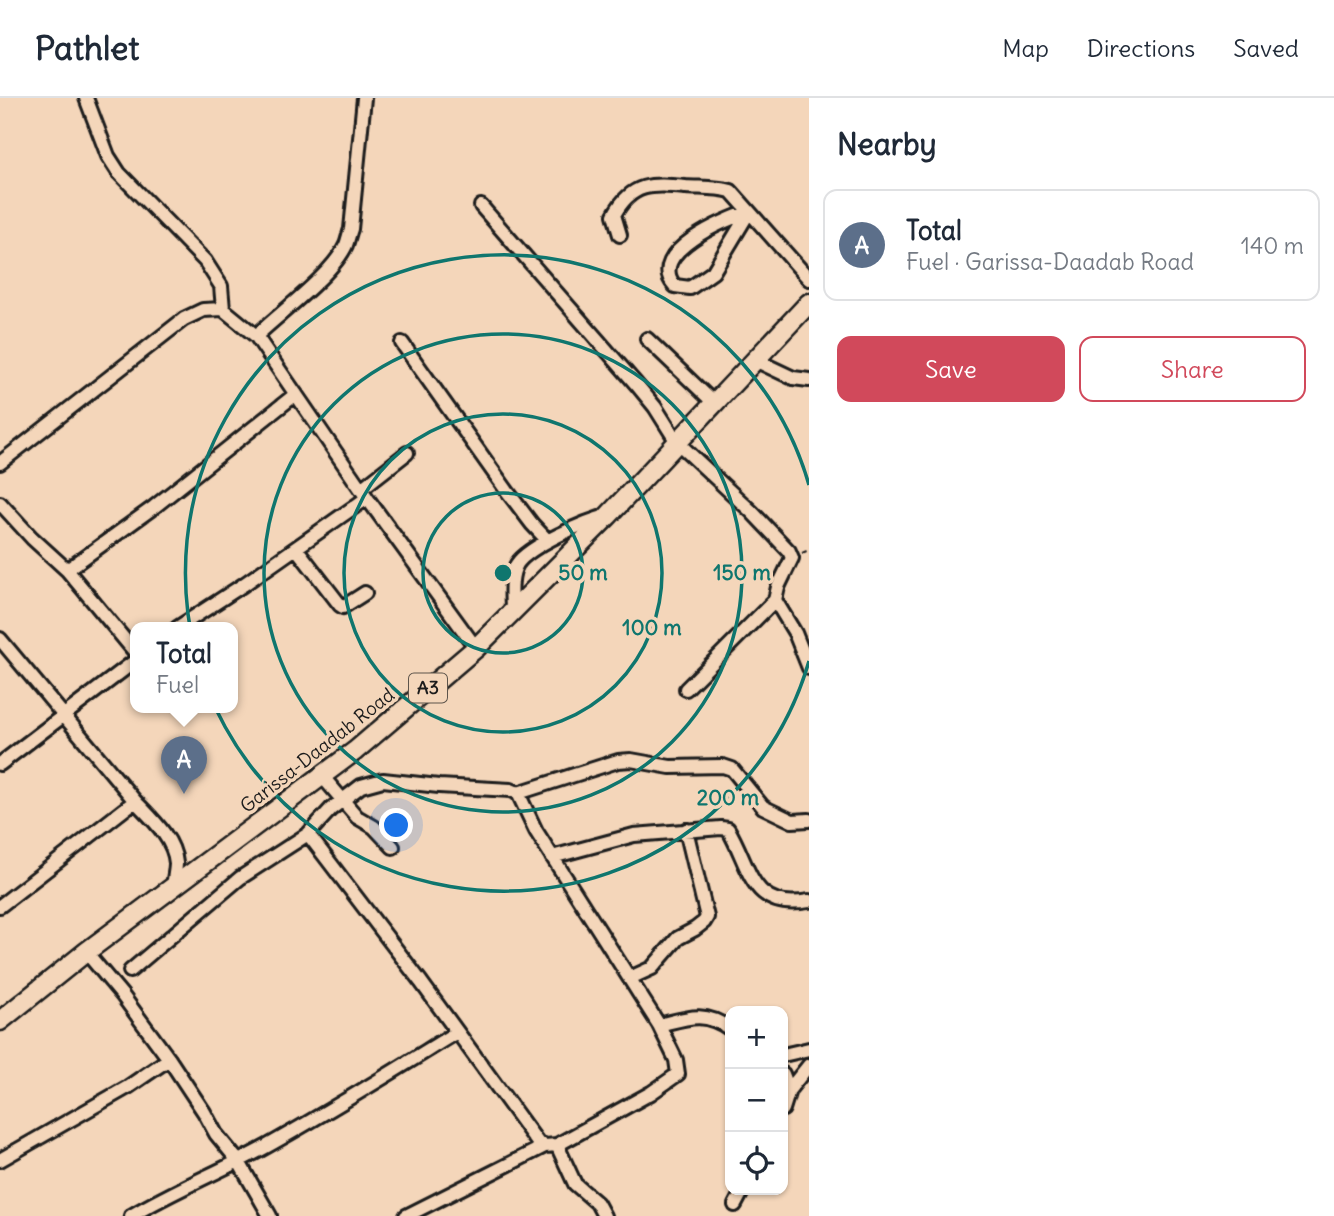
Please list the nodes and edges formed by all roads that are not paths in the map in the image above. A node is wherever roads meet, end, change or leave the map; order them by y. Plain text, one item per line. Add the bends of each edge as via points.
1 (86, 98) edge
2 (364, 98) edge
3 (481, 206) dead end
4 (749, 212) junction
5 (620, 235) dead end
6 (809, 279) edge
7 (809, 303) edge
8 (223, 309) junction
9 (256, 336) junction
10 (647, 339) dead end
11 (402, 343) dead end
12 (755, 360) junction
13 (809, 380) edge
14 (296, 394) junction
15 (714, 403) junction
16 (677, 442) junction
17 (407, 453) dead end
18 (0, 463) edge
19 (364, 493) junction
20 (0, 503) edge
21 (608, 516) junction
22 (548, 541) junction
23 (296, 548) junction
24 (67, 570) junction
25 (365, 593) dead end
26 (775, 600) junction
27 (512, 612) junction
28 (186, 622) edge
29 (0, 639) edge
30 (130, 646) edge
31 (476, 648) junction
32 (130, 665) edge
33 (809, 668) edge
34 (686, 690) dead end
35 (62, 715) junction
36 (0, 764) edge
37 (322, 776) junction
38 (518, 793) junction
39 (342, 800) junction
40 (135, 801) junction
41 (809, 820) edge
42 (686, 830) junction
43 (308, 834) junction
44 (393, 847) dead end
45 (552, 857) junction
46 (173, 886) junction
47 (809, 901) edge
48 (0, 906) edge
49 (86, 952) junction
50 (130, 971) dead end
51 (630, 978) junction
52 (0, 1021) edge
53 (659, 1025) junction
54 (725, 1025) edge
55 (457, 1032) junction
56 (809, 1049) edge
57 (788, 1054) edge
58 (169, 1059) junction
59 (809, 1065) edge
60 (789, 1090) joint
61 (788, 1093) edge
62 (551, 1146) junction
63 (0, 1160) edge
64 (239, 1162) junction
65 (740, 1195) edge
66 (735, 1205) dead end
67 (131, 1216) edge
68 (270, 1216) edge
69 (406, 1216) edge
70 (604, 1216) edge

1 - 8 street via 119,173 205,261 221,286
2 - 9 street via 346,245 321,277
3 - 16 street via 637,385
4 - 4 street via 720,221 696,236 670,263 669,280 690,288 704,281
4 - 5 street via 731,191 660,184 629,194 614,215
4 - 6 street
7 - 12 highway, Garissa-Daadab Road / A3
8 - 9 street
8 - 18 street via 203,310 184,319
9 - 14 street
10 - 15 street
11 - 22 street
12 - 13 street via 793,378
12 - 15 highway, Garissa-Daadab Road / A3
14 - 19 street
14 - 24 street
15 - 16 highway, Garissa-Daadab Road / A3
16 - 21 highway, Garissa-Daadab Road / A3
16 - 26 street via 789,551 792,558
17 - 19 street
19 - 23 street
19 - 31 street
20 - 24 street
21 - 22 street
21 - 27 highway, Garissa-Daadab Road / A3
22 - 27 street via 516,565
23 - 25 street via 340,605
23 - 28 street
24 - 30 street
26 - 33 street
26 - 34 street
27 - 31 highway, Garissa-Daadab Road / A3
29 - 35 street
31 - 37 highway, Garissa-Daadab Road / A3
32 - 35 street
35 - 36 street
35 - 40 street
37 - 39 street
37 - 46 highway, Garissa-Daadab Road / A3
38 - 39 street via 383,780 362,786
38 - 41 street via 618,761 670,767 723,766 732,769 763,807 792,821
38 - 45 street
39 - 43 street
39 - 44 street
40 - 46 street via 172,848 176,863
40 - 48 street
42 - 45 street via 634,835
42 - 47 street via 728,829 753,884 762,892 790,904
42 - 51 street via 707,917 678,938 652,968
43 - 50 street via 240,878
43 - 55 street
45 - 51 street
46 - 49 highway, Garissa-Daadab Road / A3
49 - 52 highway, Garissa-Daadab Road / A3
49 - 58 street
51 - 53 street
53 - 54 street via 694,1017
53 - 62 street via 678,1073 651,1093
55 - 62 street via 538,1143
55 - 64 street
56 - 57 street
58 - 63 street
58 - 64 street
59 - 60 street
60 - 61 street
62 - 69 street
62 - 70 street via 575,1184 597,1203
64 - 67 street
64 - 68 street
65 - 66 street

